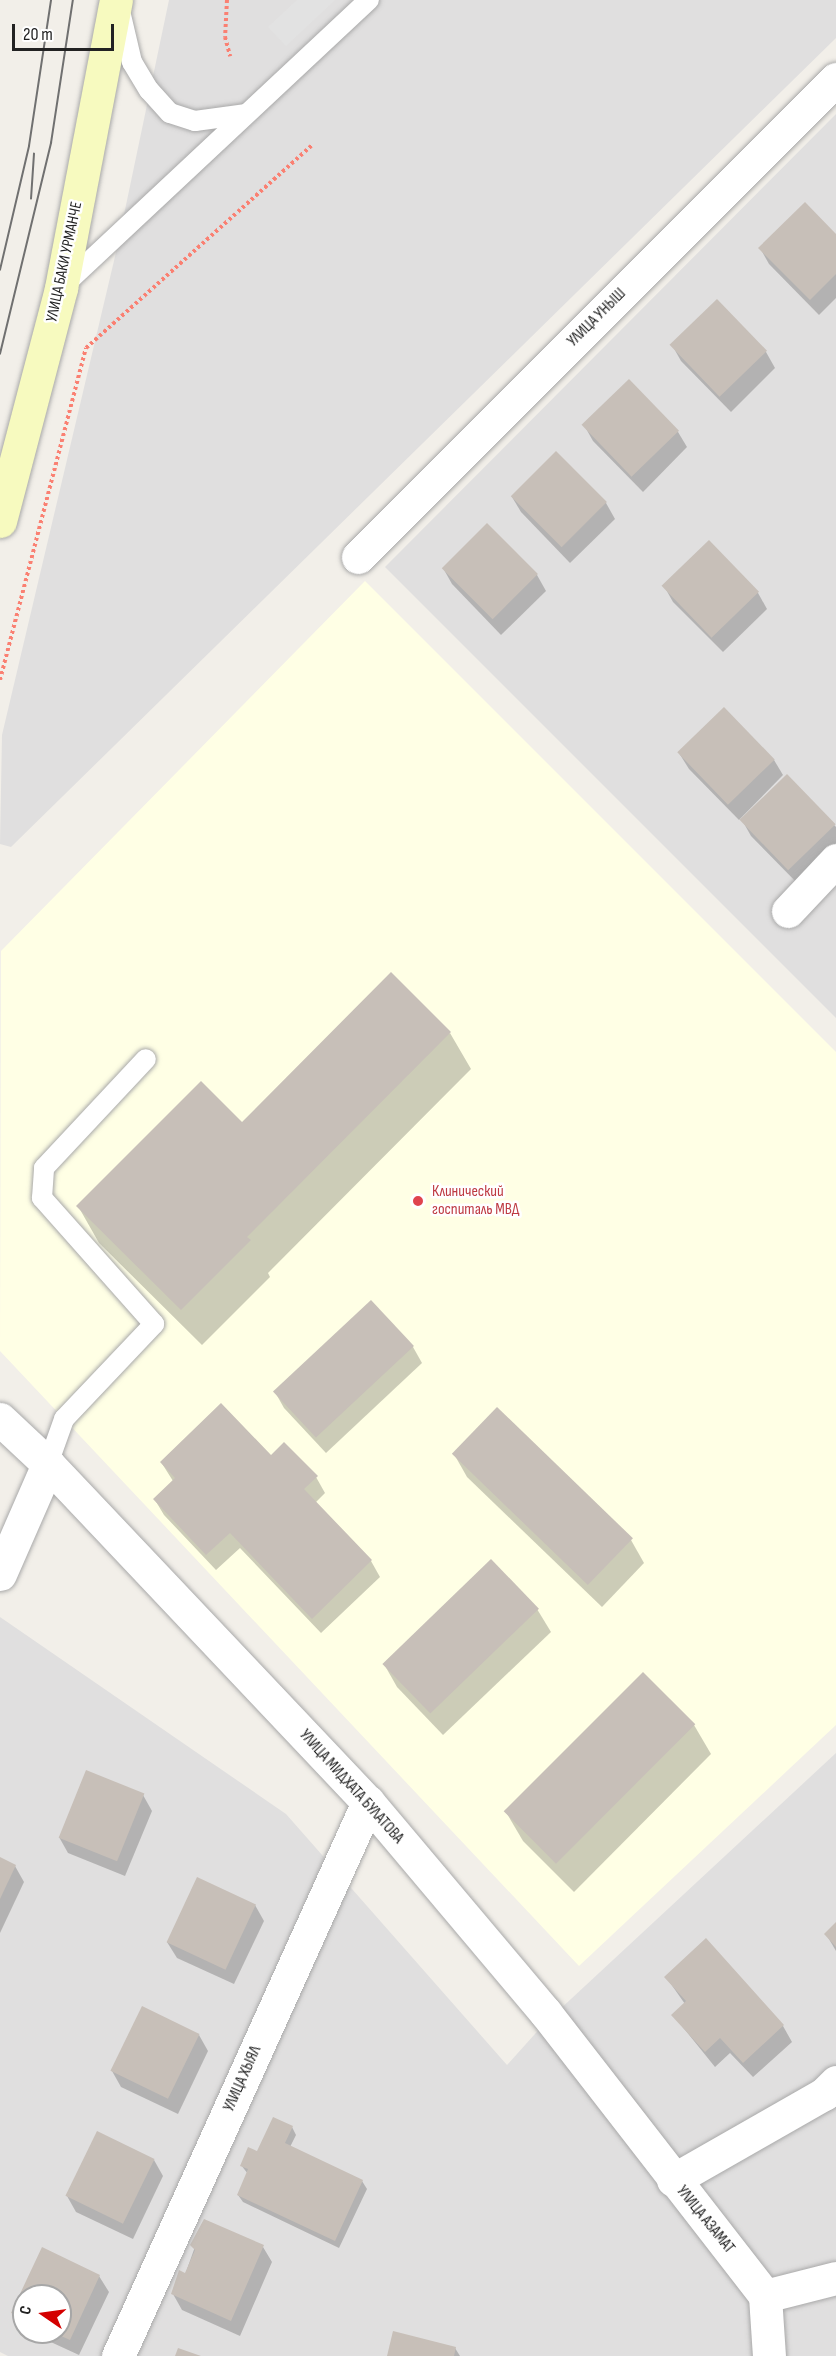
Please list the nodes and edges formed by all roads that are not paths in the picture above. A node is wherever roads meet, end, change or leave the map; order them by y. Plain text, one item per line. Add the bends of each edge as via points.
1 (117, 0) edge
2 (369, 0) edge
3 (836, 79) edge
4 (247, 114) junction
5 (62, 288) junction
6 (0, 520) edge
7 (358, 557) dead end
8 (836, 860) edge
9 (788, 912) dead end
10 (146, 1059) dead end
11 (0, 1419) edge
12 (48, 1464) junction
13 (0, 1574) edge
14 (368, 1802) junction
15 (836, 2082) edge
16 (673, 2180) junction
17 (836, 2278) edge
18 (765, 2296) junction
19 (118, 2356) edge
20 (769, 2356) edge

1 - 4 lane via 132,62 149,90 170,113 195,121
1 - 5 main road, УЛИЦА БАКИ УРМАНЧЕ
2 - 4 lane
3 - 7 street, УЛИЦА УНЫШ
4 - 5 lane
5 - 6 main road, УЛИЦА БАКИ УРМАНЧЕ
8 - 9 street
10 - 12 lane via 44,1168 42,1198 154,1324 64,1419
11 - 12 street, УЛИЦА МИДХАТА БУЛАТОВА
12 - 13 street
12 - 14 street, УЛИЦА МИДХАТА БУЛАТОВА
14 - 16 street, УЛИЦА МИДХАТА БУЛАТОВА via 545,2012
14 - 19 street, УЛИЦА ХЫЯЛ
15 - 16 street, УЛИЦА АЗАМАТ via 824,2094
16 - 18 street, УЛИЦА АЗАМАТ
17 - 18 street
18 - 20 street

